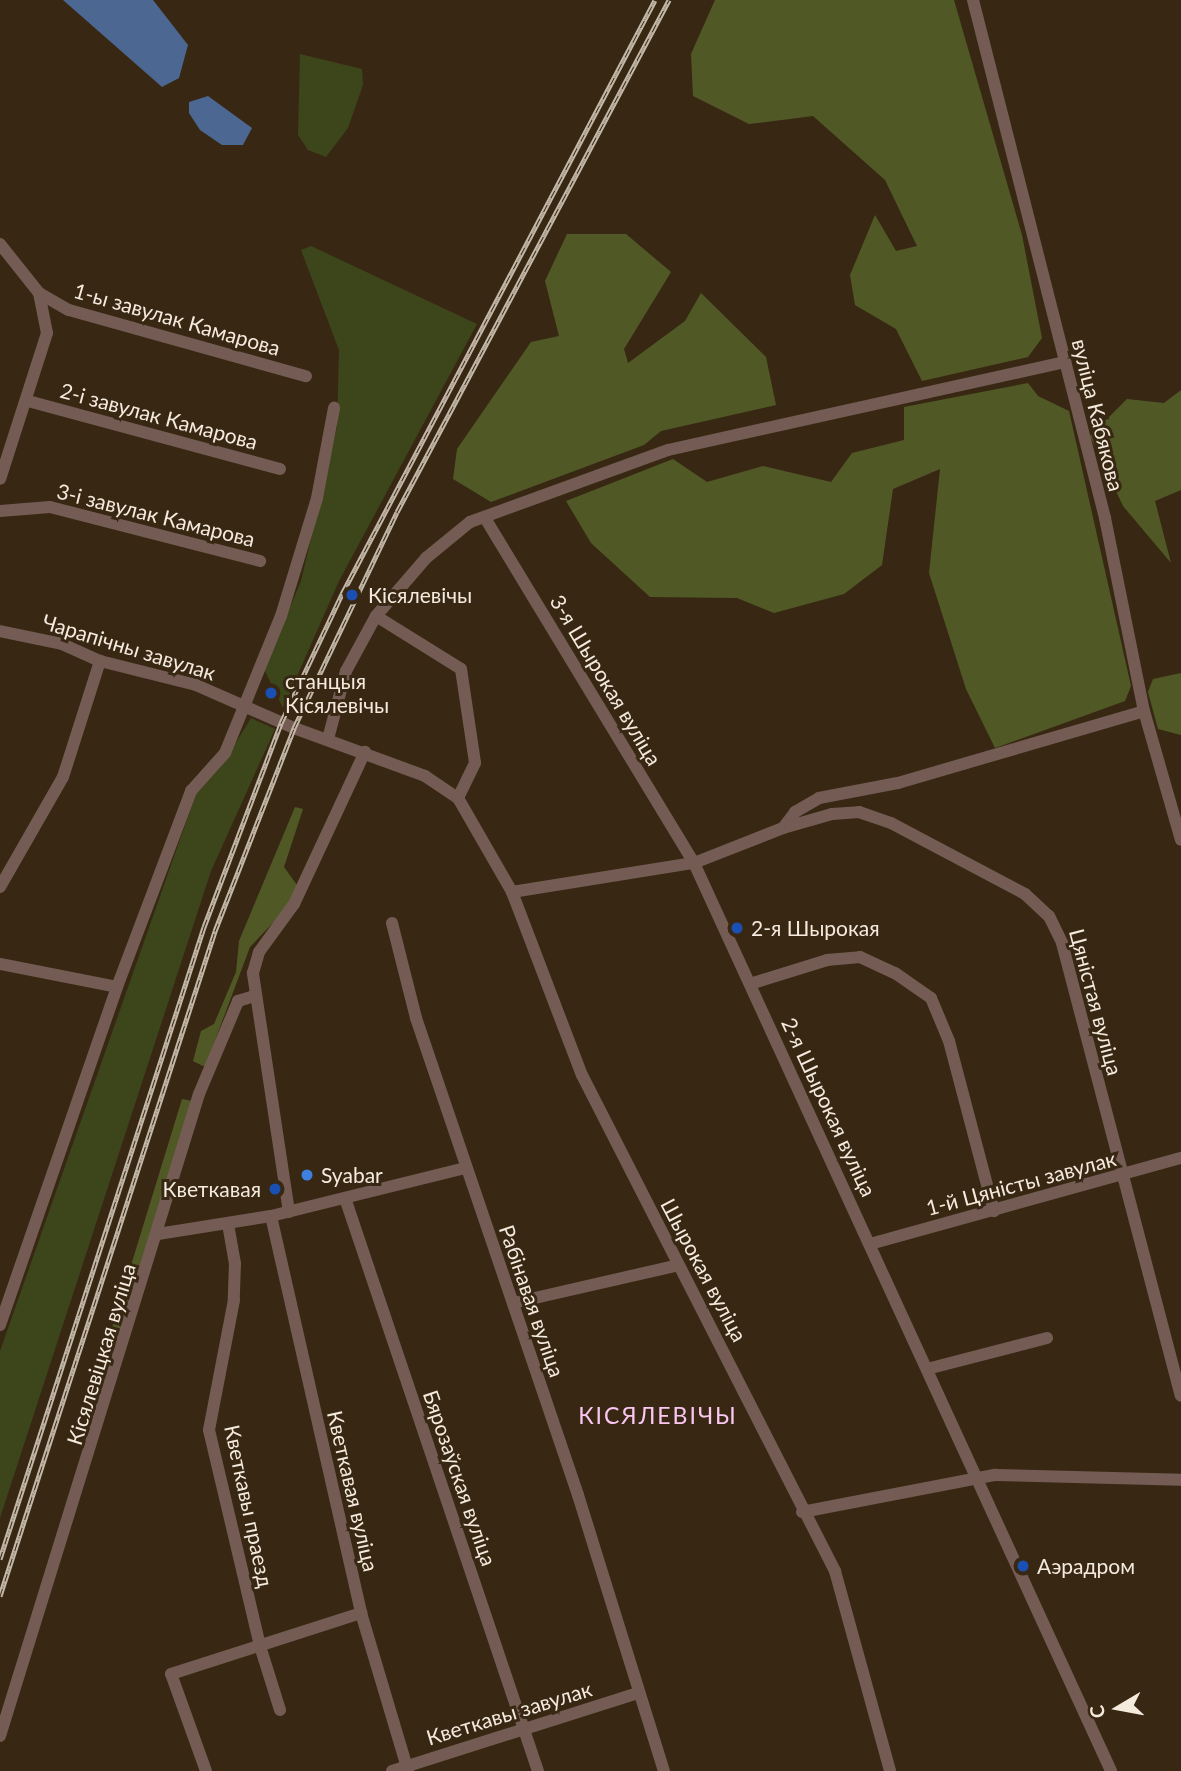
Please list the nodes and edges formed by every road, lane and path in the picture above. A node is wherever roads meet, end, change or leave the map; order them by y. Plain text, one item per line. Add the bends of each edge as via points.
1 (973, 0) edge
2 (0, 244) edge
3 (38, 293) junction
4 (1065, 362) junction
5 (306, 376) dead end
6 (27, 401) junction
7 (334, 408) dead end
8 (280, 469) dead end
9 (0, 479) edge
10 (0, 511) edge
11 (485, 517) junction
12 (260, 561) dead end
13 (376, 616) junction
14 (0, 631) edge
15 (100, 661) junction
16 (246, 705) junction
17 (1144, 711) junction
18 (328, 739) junction
19 (365, 752) junction
20 (458, 798) junction
21 (783, 828) junction
22 (1181, 840) edge
23 (694, 863) junction
24 (0, 887) edge
25 (512, 892) junction
26 (391, 923) dead end
27 (0, 964) edge
28 (750, 984) junction
29 (117, 987) junction
30 (254, 996) junction
31 (1181, 1158) edge
32 (465, 1168) junction
33 (1122, 1176) junction
34 (345, 1198) junction
35 (994, 1211) junction
36 (289, 1212) junction
37 (271, 1216) junction
38 (228, 1224) junction
39 (158, 1234) junction
40 (870, 1244) junction
41 (679, 1265) junction
42 (513, 1303) junction
43 (0, 1325) edge
44 (1047, 1338) dead end
45 (927, 1369) junction
46 (1181, 1396) edge
47 (979, 1480) junction
48 (1181, 1480) edge
49 (802, 1512) junction
50 (361, 1614) junction
51 (260, 1646) junction
52 (638, 1693) junction
53 (280, 1710) dead end
54 (524, 1727) junction
55 (0, 1736) edge
56 (402, 1769) edge
57 (206, 1771) edge
58 (538, 1771) edge
59 (664, 1771) edge
60 (890, 1771) edge
61 (1111, 1771) edge

1 - 4 street, вуліца Кабякова
2 - 3 street
3 - 5 street, 1-ы завулак Камарова via 69,310
3 - 6 street via 47,333
4 - 11 street via 668,450
4 - 17 street, вуліца Кабякова via 1105,518
6 - 8 street, 2-і завулак Камарова
6 - 9 street
7 - 16 street via 303,548
10 - 12 street, 3-і завулак Камарова via 50,507
11 - 13 street via 444,541
11 - 23 street, 3-я Шырокая вуліца
13 - 18 street via 346,671
13 - 20 street via 461,669 475,763
14 - 15 street, Чарапічны завулак via 62,644
15 - 16 street, Чарапічны завулак via 196,685
15 - 24 street via 63,777
16 - 18 street, Шырокая вуліца
16 - 29 street via 225,752 191,791
17 - 21 street via 898,783 819,798 795,812
17 - 22 street, вуліца Кабякова
18 - 19 street, Шырокая вуліца
19 - 20 street, Шырокая вуліца via 425,776
19 - 30 street via 294,904 259,952
20 - 25 street, Шырокая вуліца
21 - 23 street, Цяністая вуліца
21 - 33 street, Цяністая вуліца via 832,814 870,814 1001,880 1044,909 1062,943
23 - 25 street, Цяністая вуліца
23 - 28 street, 2-я Шырокая вуліца
25 - 41 street, Шырокая вуліца via 582,1075
26 - 32 street, Рабінавая вуліца
27 - 29 street
28 - 35 street via 827,960 860,957 895,973 931,998 949,1041
28 - 40 street, 2-я Шырокая вуліца
29 - 43 street
30 - 36 street
30 - 39 street, Кісялевіцкая вуліца via 237,1000 199,1094
31 - 33 street, 1-й Цяністы завулак
32 - 34 street
32 - 42 street, Рабінавая вуліца
33 - 35 street, 1-й Цяністы завулак
33 - 46 street, Цяністая вуліца
34 - 36 street
34 - 54 street, Бярозаўская вуліца
35 - 40 street, 1-й Цяністы завулак
36 - 37 street
37 - 38 street
37 - 50 street, Кветкавая вуліца
38 - 39 street
38 - 51 street, Кветкавы праезд via 235,1264 234,1300 209,1430
39 - 55 street, Кісялевіцкая вуліца
40 - 45 street, 2-я Шырокая вуліца
41 - 42 street
41 - 49 street, Шырокая вуліца
42 - 52 street, Рабінавая вуліца
44 - 45 street
45 - 47 street, 2-я Шырокая вуліца
47 - 48 street via 995,1475
47 - 49 street
47 - 61 street, 2-я Шырокая вуліца
49 - 60 street, Шырокая вуліца via 835,1571
50 - 51 street
50 - 56 street, Кветкавая вуліца
51 - 53 street, Кветкавы праезд
51 - 57 street via 171,1674
52 - 54 street, Кветкавы завулак
52 - 59 street, Рабінавая вуліца
54 - 56 street, Кветкавы завулак
54 - 58 street, Бярозаўская вуліца

